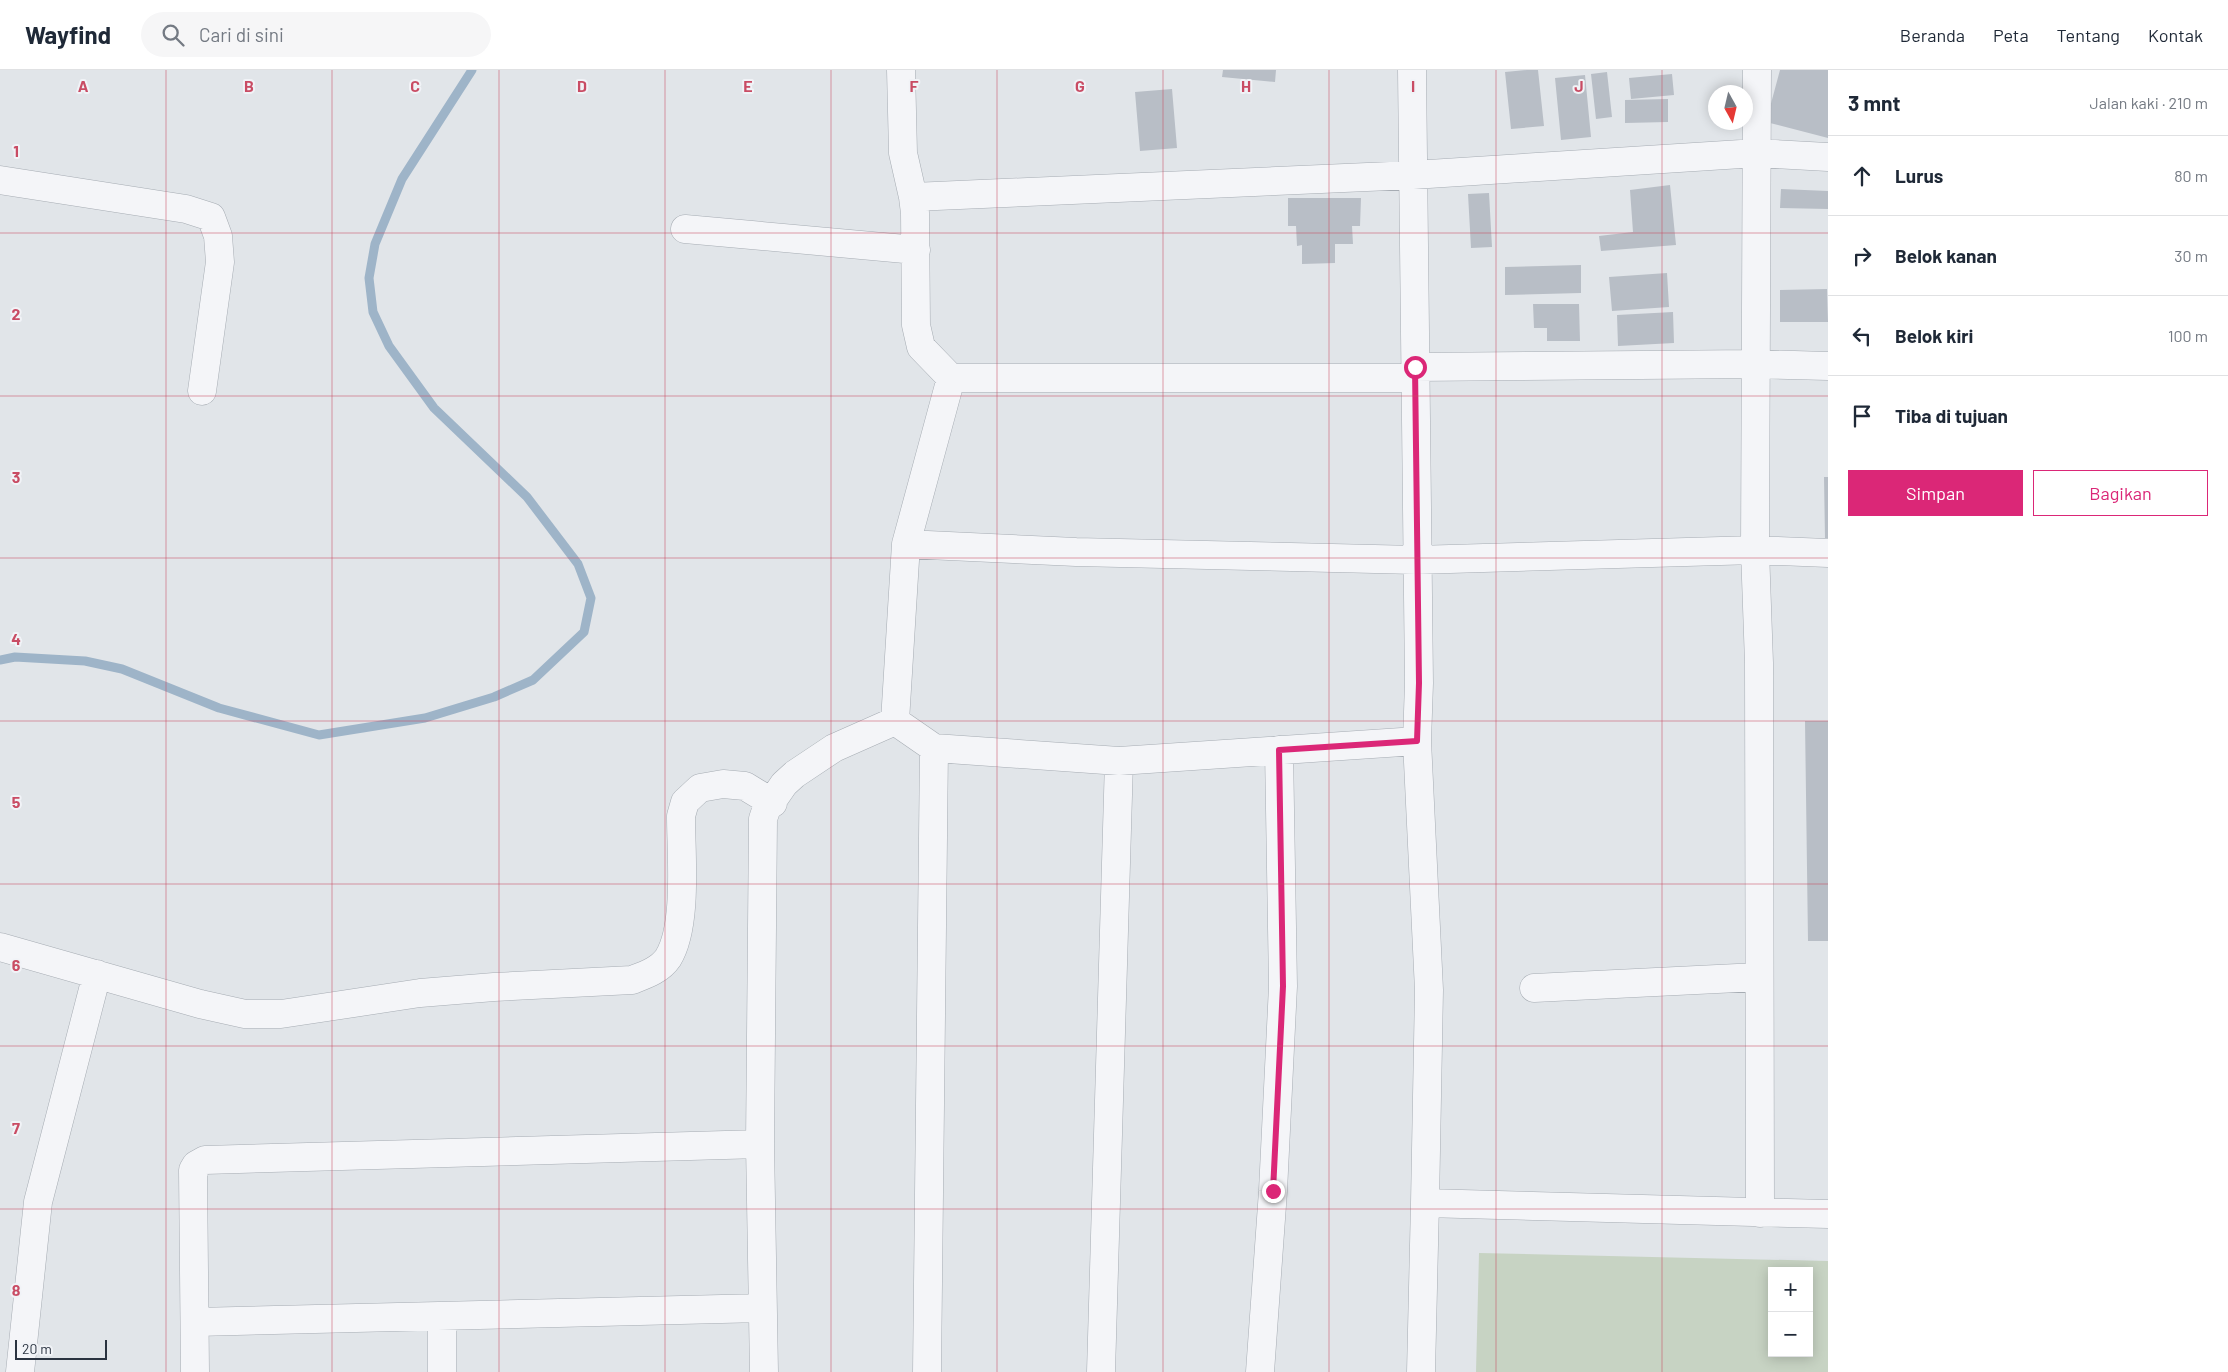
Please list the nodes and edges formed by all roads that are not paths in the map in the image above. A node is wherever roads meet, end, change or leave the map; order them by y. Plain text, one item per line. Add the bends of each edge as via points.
1 (901, 70) edge
2 (1412, 70) edge
3 (1757, 70) edge
4 (1757, 153) junction
5 (1828, 157) edge
6 (1413, 175) junction
7 (0, 180) edge
8 (913, 197) junction
9 (685, 229) dead end
10 (916, 250) junction
11 (1755, 364) junction
12 (1828, 366) edge
13 (1415, 372) junction
14 (951, 378) junction
15 (202, 391) dead end
16 (906, 544) junction
17 (1755, 550) junction
18 (1828, 553) edge
19 (1416, 560) junction
20 (895, 721) junction
21 (1417, 741) junction
22 (934, 748) junction
23 (1279, 750) junction
24 (1119, 760) junction
25 (773, 803) junction
26 (0, 948) edge
27 (97, 974) junction
28 (1758, 977) junction
29 (1534, 988) dead end
30 (760, 1144) junction
31 (1425, 1203) junction
32 (1760, 1213) junction
33 (1828, 1214) edge
34 (762, 1308) junction
35 (442, 1316) junction
36 (196, 1322) junction
37 (20, 1372) edge
38 (195, 1372) edge
39 (442, 1372) edge
40 (764, 1372) edge
41 (927, 1372) edge
42 (1101, 1372) edge
43 (1260, 1372) edge
44 (1422, 1372) edge

1 - 8 street via 903,153
2 - 6 street
3 - 4 street
4 - 5 street
4 - 6 street
4 - 11 street
6 - 8 street
6 - 13 street
7 - 15 street via 186,209 211,216 218,236 220,262
8 - 10 street
9 - 10 street
10 - 14 street via 916,325 921,347
11 - 12 street
11 - 13 street
11 - 17 street
13 - 14 street
13 - 19 street
14 - 16 street
16 - 19 street via 1076,552
16 - 20 street
17 - 18 street
17 - 19 street
17 - 28 street via 1759,663
19 - 21 street
20 - 22 street
20 - 25 street via 834,748 795,774 784,784
21 - 23 street
21 - 31 street via 1428,990
22 - 24 street
22 - 41 street
23 - 24 street
23 - 43 street via 1283,986
24 - 42 street
25 - 27 street via 745,786 723,784 700,788 685,802 681,816 680,920 676,939 667,959 650,974 632,980 494,987 281,1014 245,1014
25 - 30 street via 763,819
26 - 27 street
27 - 37 street via 38,1202
28 - 29 street
28 - 32 street
30 - 34 street
30 - 36 street via 205,1160 193,1170
31 - 32 street
31 - 44 street
32 - 33 street
34 - 35 street
34 - 40 street
35 - 36 street
35 - 39 street
36 - 38 street

